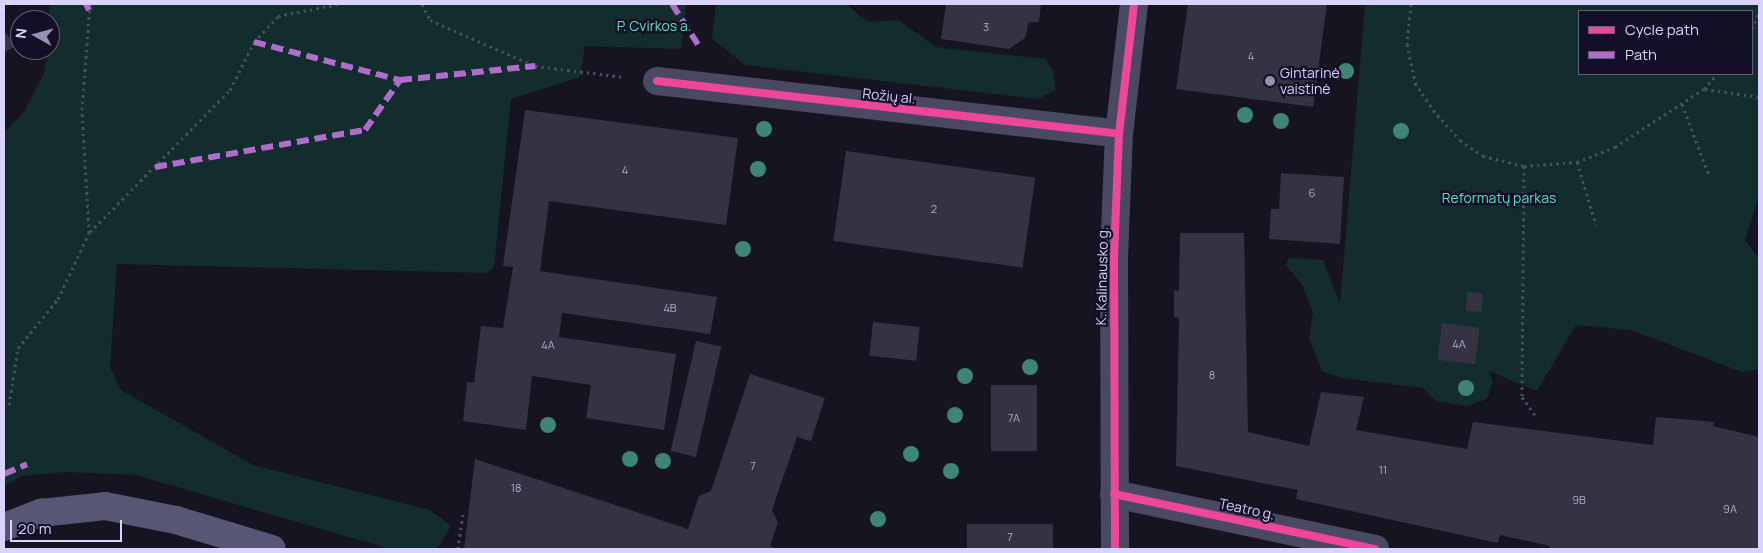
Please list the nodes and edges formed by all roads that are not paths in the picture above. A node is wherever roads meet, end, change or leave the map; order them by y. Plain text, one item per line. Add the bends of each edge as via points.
1 (1134, 4) edge
2 (657, 81) road end
3 (1119, 134) junction
4 (1114, 494) junction
5 (4, 528) edge
6 (272, 549) edge
7 (1115, 549) edge
8 (1376, 549) edge

1 - 3 street, K. Kalinausko g.
2 - 3 street, Rožių al.
3 - 4 street, K. Kalinausko g. via 1113,291
4 - 7 street, K. Kalinausko g.
4 - 8 street, Teatro g.
5 - 6 main road via 41,514 105,506 176,520

